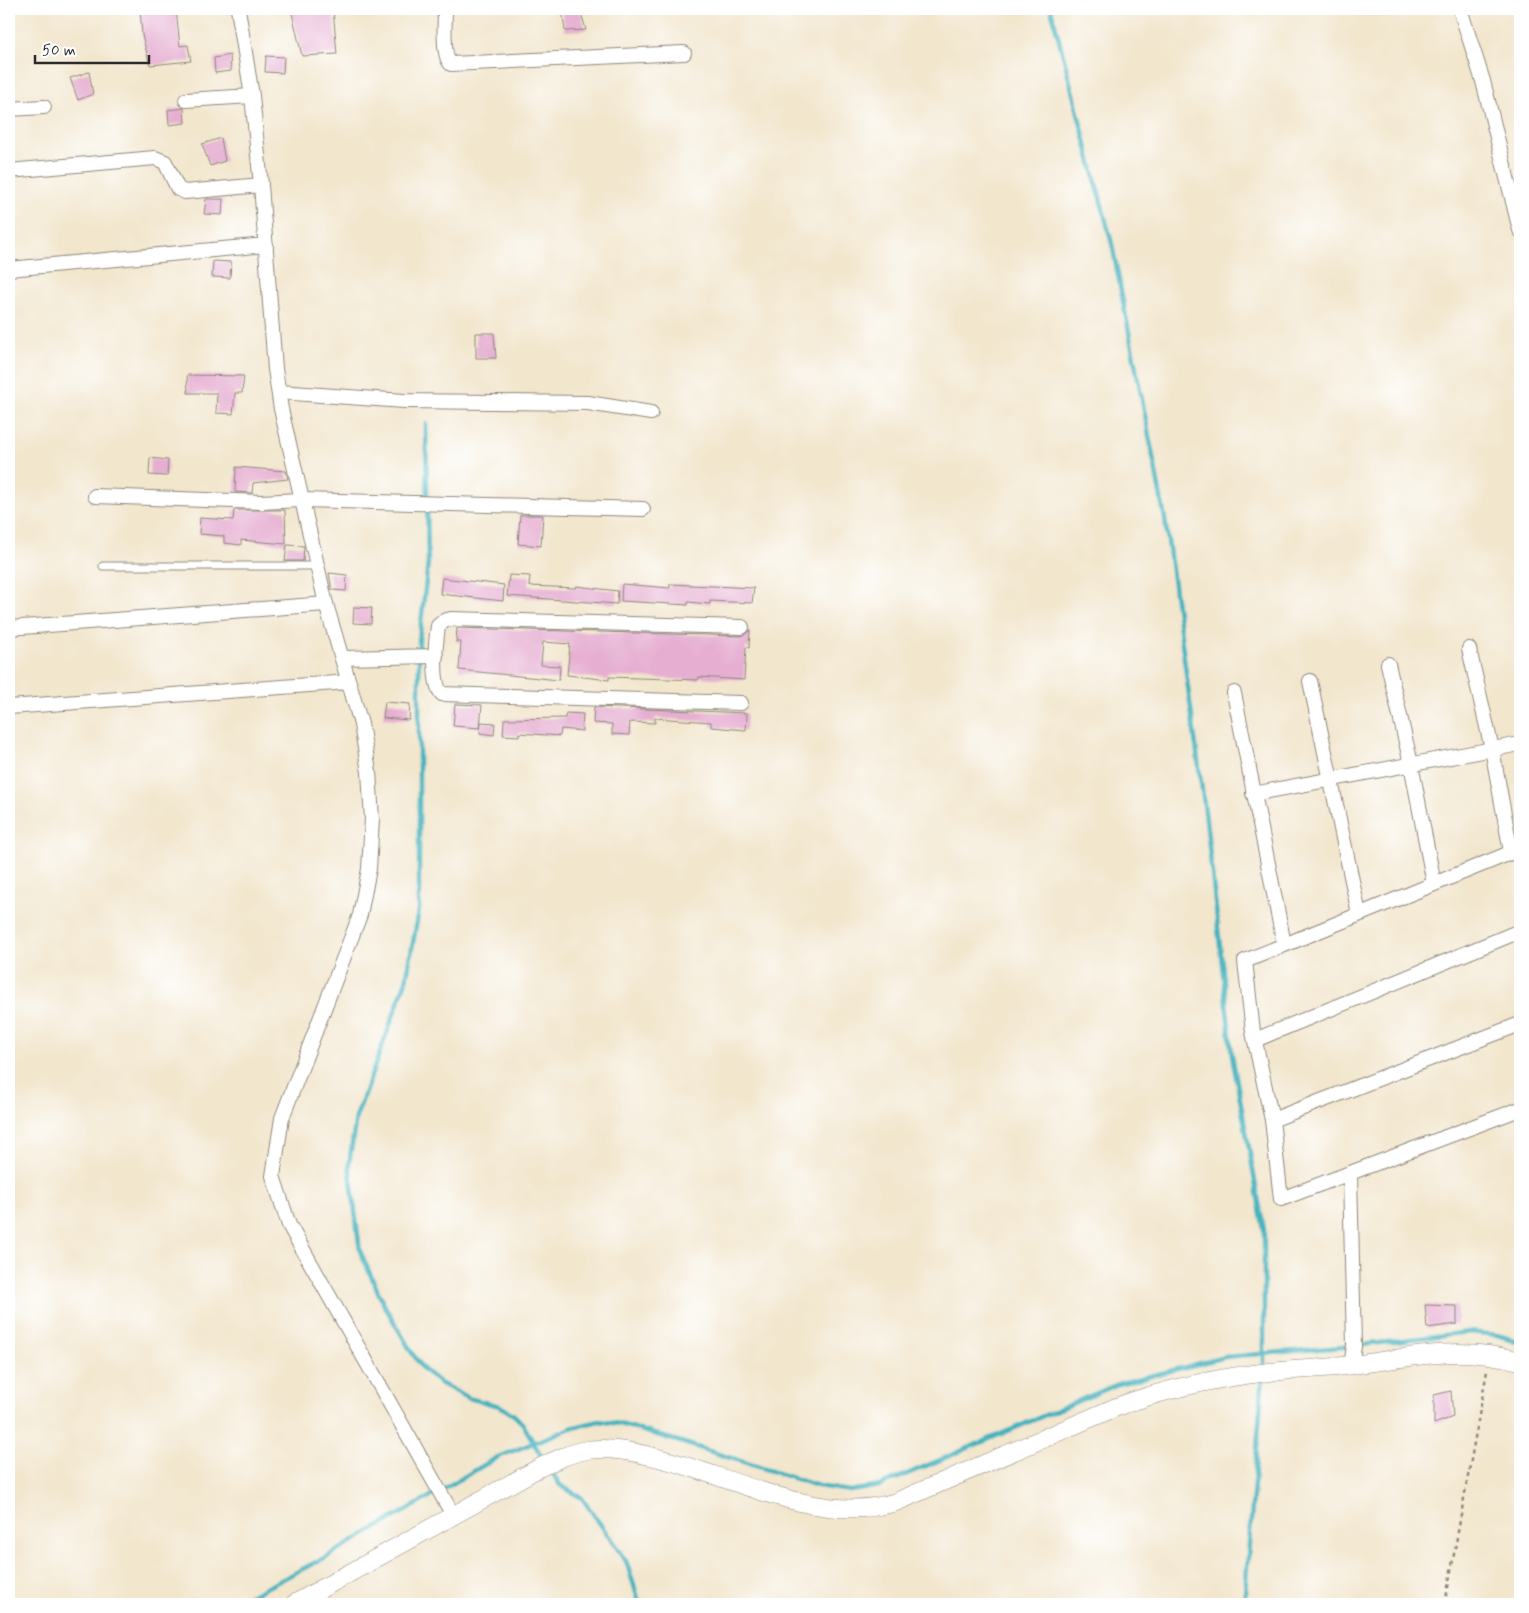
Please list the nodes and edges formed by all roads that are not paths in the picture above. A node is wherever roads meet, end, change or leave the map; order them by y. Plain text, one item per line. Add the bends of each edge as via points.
1 (238, 9) edge
2 (446, 9) edge
3 (1460, 9) edge
4 (684, 53) dead end
5 (252, 96) junction
6 (186, 100) dead end
7 (44, 107) dead end
8 (9, 109) edge
9 (9, 171) edge
10 (262, 185) junction
11 (1520, 230) edge
12 (266, 245) junction
13 (9, 269) edge
14 (279, 392) junction
15 (651, 413) dead end
16 (95, 496) dead end
17 (301, 500) junction
18 (643, 509) dead end
19 (103, 566) dead end
20 (317, 566) junction
21 (326, 604) junction
22 (742, 627) dead end
23 (9, 628) edge
24 (1469, 650) dead end
25 (436, 656) junction
26 (342, 658) junction
27 (1388, 664) dead end
28 (1310, 681) dead end
29 (349, 682) junction
30 (1234, 693) dead end
31 (741, 703) dead end
32 (9, 707) edge
33 (1520, 744) edge
34 (1492, 749) junction
35 (1411, 764) junction
36 (1330, 780) junction
37 (1253, 794) junction
38 (1516, 851) edge
39 (1434, 884) junction
40 (1359, 914) junction
41 (1520, 931) edge
42 (1284, 944) junction
43 (1520, 1024) edge
44 (1255, 1040) junction
45 (1520, 1109) edge
46 (1272, 1120) junction
47 (1350, 1174) junction
48 (1520, 1361) edge
49 (1351, 1365) junction
50 (450, 1509) junction
51 (294, 1604) edge

1 - 5 street
2 - 4 street via 445,51 451,64
3 - 11 street via 1483,81
5 - 6 street
5 - 10 street
7 - 8 street
9 - 10 street via 155,158 165,162 178,189 185,192
10 - 12 street
12 - 13 street
12 - 14 street
14 - 15 street via 404,401 588,403
14 - 17 street
16 - 17 street via 261,502
17 - 18 street
17 - 20 street
19 - 20 lane
20 - 21 street
21 - 23 street
21 - 26 street
22 - 25 street via 452,619 444,620 438,626
24 - 34 street
25 - 26 street
25 - 31 street via 436,684 442,694
26 - 29 street
27 - 35 street
28 - 36 street
29 - 32 street
29 - 50 street via 361,724 369,772 372,819 369,869 360,915 282,1118 273,1176 288,1225
30 - 37 street
33 - 34 street
34 - 35 street
34 - 38 street
35 - 36 street
35 - 39 street
36 - 37 street
36 - 40 street
37 - 42 street
38 - 39 street
39 - 40 street
40 - 42 street
41 - 44 street
42 - 44 street via 1245,960
43 - 46 street
44 - 46 street
45 - 47 street
46 - 47 street via 1281,1199
47 - 49 street via 1354,1346
48 - 49 street via 1490,1354 1450,1352
49 - 50 street via 1263,1373 1150,1394 878,1507 856,1510 830,1508 630,1451 588,1450 554,1460
50 - 51 street

